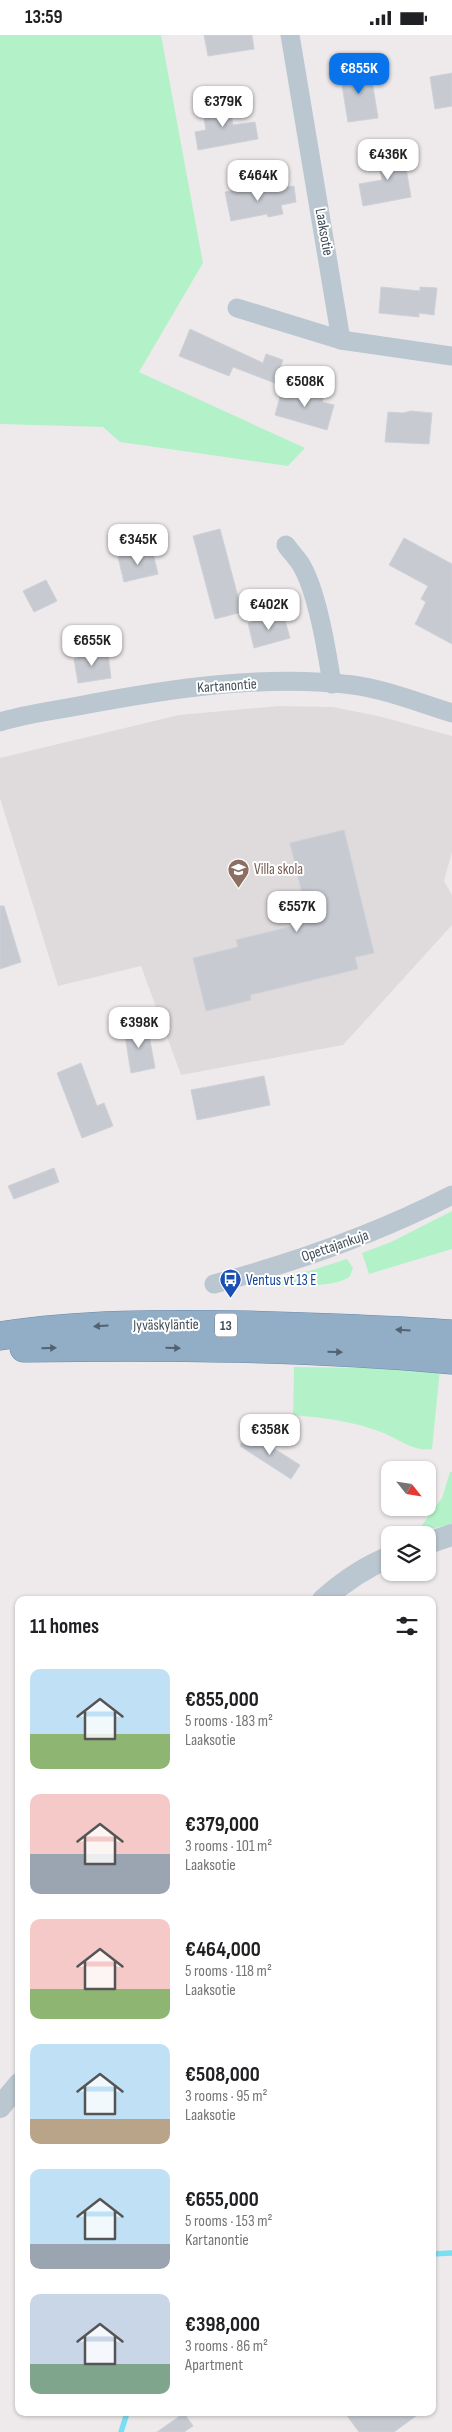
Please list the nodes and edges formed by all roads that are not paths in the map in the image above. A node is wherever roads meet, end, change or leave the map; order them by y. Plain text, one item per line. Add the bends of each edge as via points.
1 (290, 35) edge
2 (237, 308) dead end
3 (342, 340) junction
4 (452, 356) edge
5 (286, 545) dead end
6 (332, 684) junction
7 (452, 713) edge
8 (0, 722) edge
9 (452, 1195) edge
10 (214, 1284) dead end
11 (452, 1334) edge
12 (0, 1336) edge
13 (0, 1349) edge
14 (452, 1360) edge
15 (452, 1535) edge
16 (436, 1540) edge
17 (381, 1560) edge
18 (328, 1596) edge
19 (15, 2089) edge
20 (0, 2107) edge

1 - 3 street, Laaksotie
2 - 3 street
3 - 4 street
5 - 6 street via 301,564 309,583 322,628
6 - 7 street, Kartanontie via 394,693
6 - 8 street, Kartanontie via 226,684 119,698
9 - 10 street, Opettajankuja via 388,1227 351,1241 265,1271
11 -> 12 highway, Jyväskyläntie / 13 via 370,1328 128,1325 42,1329
13 -> 14 highway, Jyväskyläntie / 13 via 282,1350
15 - 16 street
17 - 18 street via 344,1582
19 - 20 street

